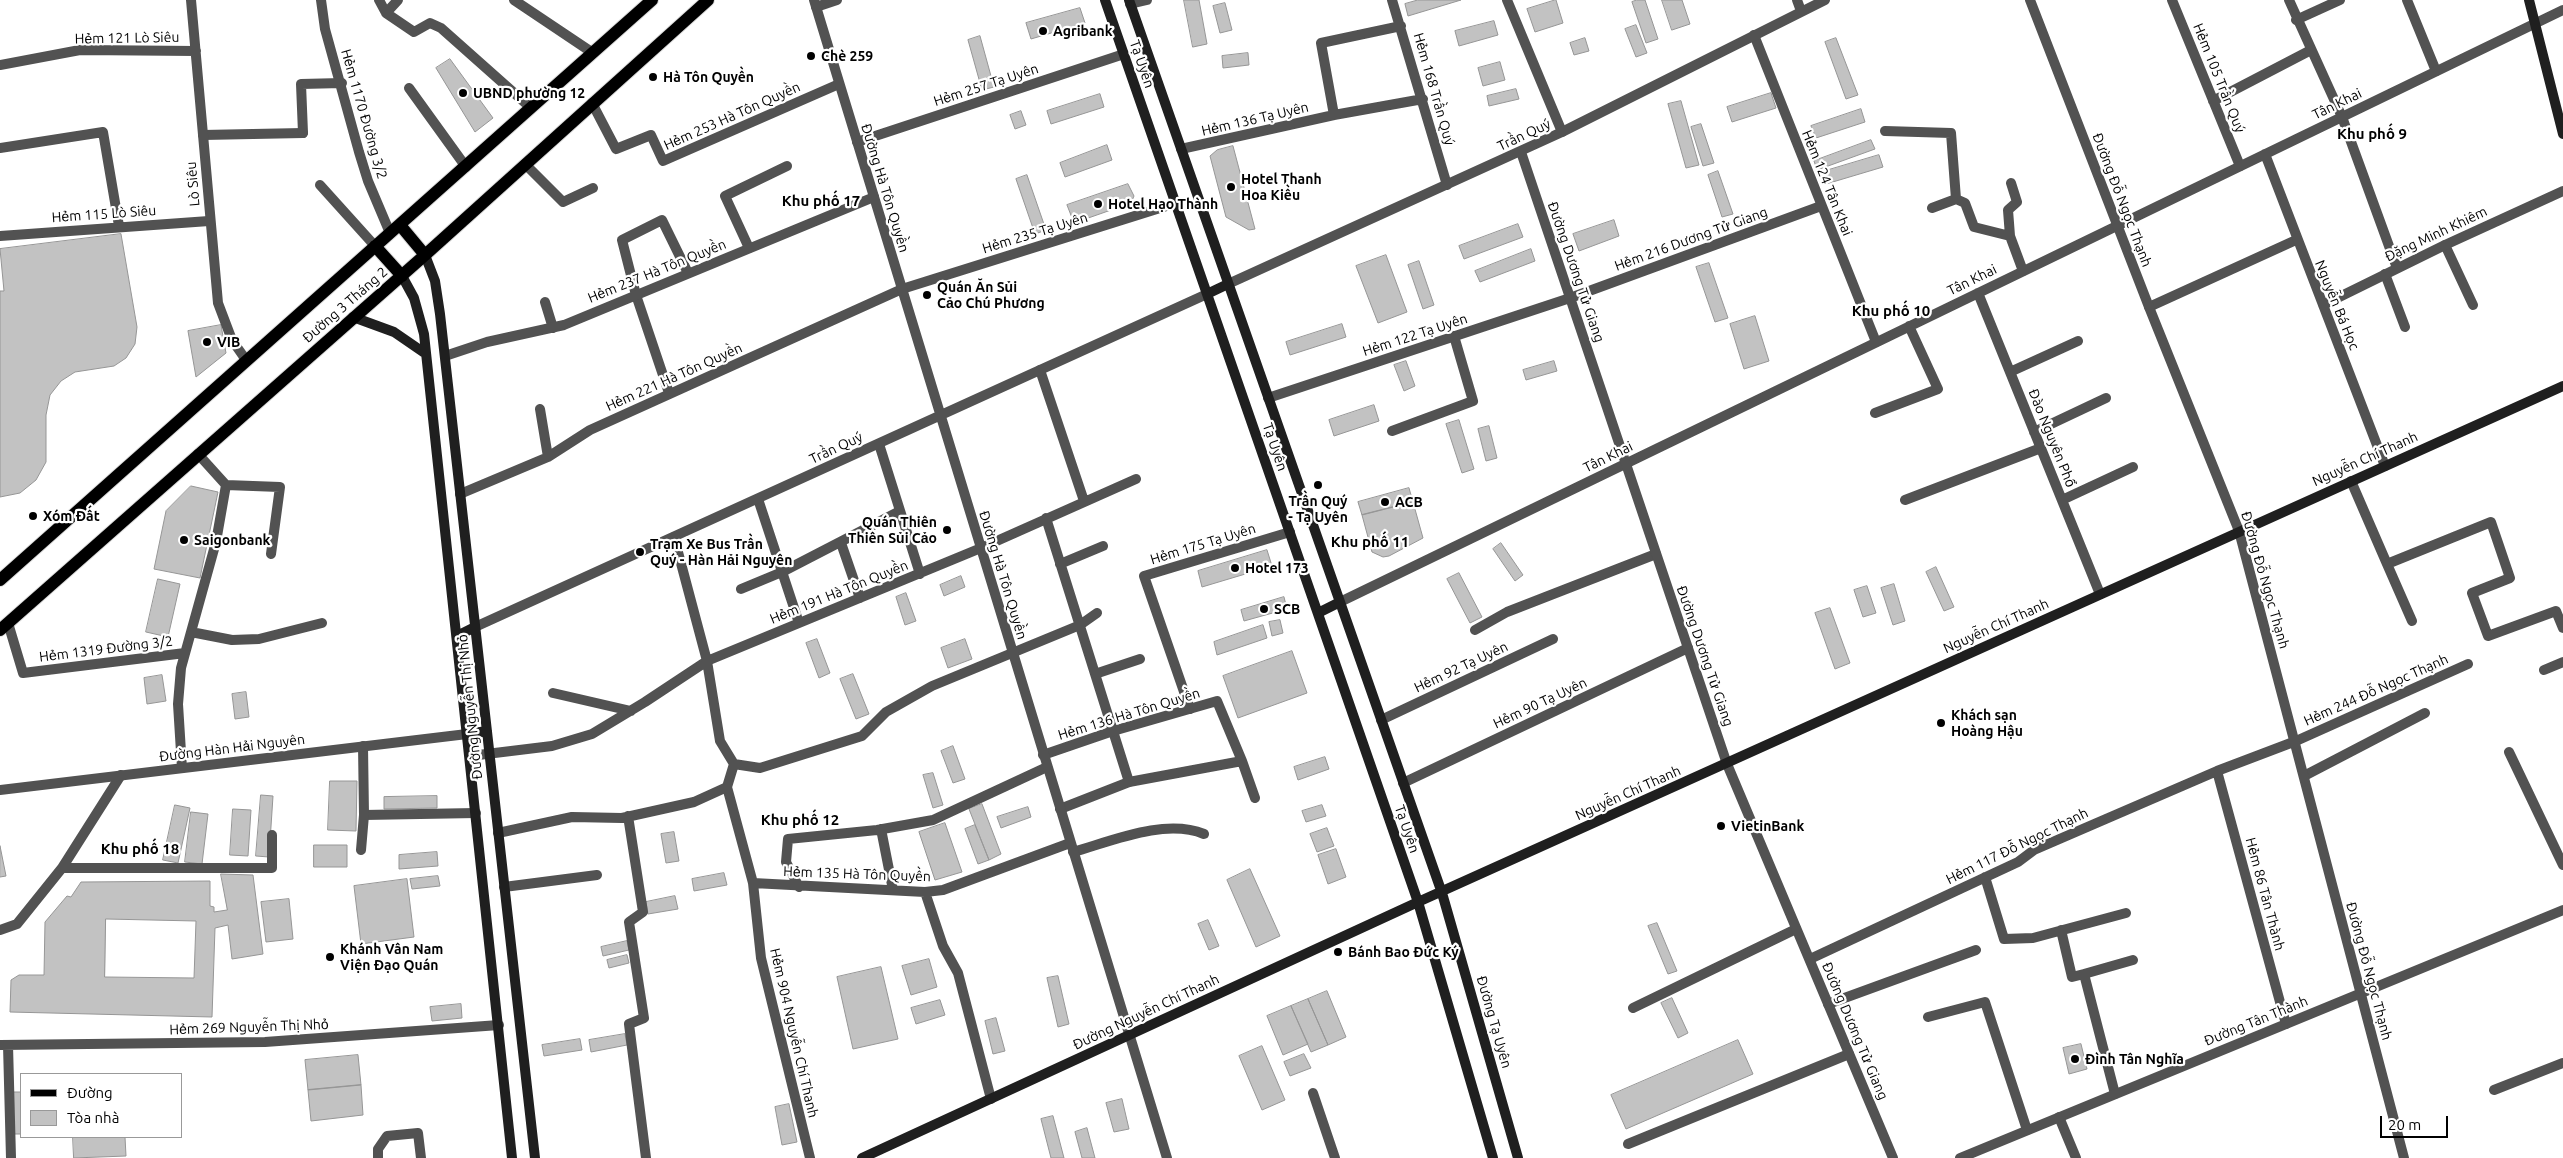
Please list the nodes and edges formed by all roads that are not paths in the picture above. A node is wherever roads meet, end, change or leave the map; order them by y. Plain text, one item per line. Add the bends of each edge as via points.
1 (191, 0) edge
2 (321, 0) edge
3 (379, 0) edge
4 (398, 0) edge
5 (514, 0) edge
6 (708, 0) edge
7 (837, 0) edge
8 (1105, 0) edge
9 (1147, 0) edge
10 (1392, 0) edge
11 (1507, 0) edge
12 (1797, 0) edge
13 (1826, 0) edge
14 (2030, 0) edge
15 (2172, 0) edge
16 (2289, 0) edge
17 (2340, 0) edge
18 (2407, 0) edge
19 (2529, 0) edge
20 (649, 1) edge
21 (1130, 2) edge
22 (815, 4) edge
23 (2563, 10) edge
24 (1801, 11) junction
25 (386, 13) junction
26 (2296, 20) junction
27 (2535, 24) junction
28 (1401, 26) junction
29 (1754, 34) junction
30 (2311, 50) junction
31 (196, 51) junction
32 (593, 53) junction
33 (1124, 54) junction
34 (0, 65) edge
35 (2436, 71) junction
36 (342, 83) junction
37 (839, 84) junction
38 (409, 88) dead end
39 (1423, 99) junction
40 (2213, 101) junction
41 (592, 103) junction
42 (531, 108) junction
43 (1334, 115) junction
44 (2342, 117) junction
45 (1885, 131) dead end
46 (1562, 132) junction
47 (2563, 134) edge
48 (203, 135) junction
49 (857, 142) junction
50 (0, 148) edge
51 (1181, 149) junction
52 (1521, 152) junction
53 (2265, 154) junction
54 (525, 164) junction
55 (787, 166) dead end
56 (2240, 166) junction
57 (466, 167) junction
58 (2011, 183) dead end
59 (320, 185) dead end
60 (1447, 185) junction
61 (593, 188) dead end
62 (2563, 191) edge
63 (874, 197) junction
64 (1956, 199) junction
65 (1176, 203) junction
66 (1821, 206) junction
67 (1932, 208) dead end
68 (209, 220) junction
69 (119, 226) junction
70 (2117, 226) junction
71 (395, 230) junction
72 (0, 236) edge
73 (2010, 236) junction
74 (2296, 240) junction
75 (2445, 245) junction
76 (375, 246) junction
77 (749, 248) junction
78 (425, 255) junction
79 (2397, 268) junction
80 (2023, 271) junction
81 (688, 273) junction
82 (2385, 274) junction
83 (402, 276) junction
84 (1228, 284) junction
85 (902, 289) junction
86 (1978, 293) junction
87 (1207, 294) junction
88 (636, 295) junction
89 (1570, 298) junction
90 (545, 302) dead end
91 (2323, 305) junction
92 (2473, 305) dead end
93 (2149, 307) junction
94 (353, 317) junction
95 (1909, 326) junction
96 (2405, 326) dead end
97 (553, 328) junction
98 (1454, 336) junction
99 (2078, 341) dead end
100 (1876, 342) junction
101 (426, 354) junction
102 (445, 356) junction
103 (246, 360) junction
104 (1040, 370) junction
105 (2010, 372) junction
106 (2563, 386) edge
107 (669, 394) junction
108 (1268, 398) junction
109 (2106, 398) dead end
110 (540, 409) dead end
111 (1875, 413) dead end
112 (940, 416) junction
113 (1392, 431) dead end
114 (2034, 432) junction
115 (879, 444) junction
116 (2041, 448) junction
117 (198, 454) junction
118 (548, 457) junction
119 (1626, 463) junction
120 (2385, 466) junction
121 (2133, 467) dead end
122 (1136, 479) dead end
123 (2351, 481) junction
124 (226, 485) junction
125 (460, 494) junction
126 (758, 499) junction
127 (1905, 500) dead end
128 (2062, 500) junction
129 (1084, 501) junction
130 (900, 511) junction
131 (1046, 518) junction
132 (2239, 531) junction
133 (1290, 532) junction
134 (674, 537) junction
135 (841, 543) junction
136 (1103, 546) dead end
137 (981, 548) junction
138 (271, 554) dead end
139 (1656, 554) junction
140 (1060, 564) junction
141 (2387, 564) junction
142 (782, 572) junction
143 (920, 574) junction
144 (0, 580) edge
145 (741, 589) dead end
146 (2100, 594) junction
147 (860, 598) junction
148 (1340, 602) junction
149 (1318, 613) junction
150 (1097, 614) dead end
151 (2412, 621) dead end
152 (799, 623) junction
153 (322, 624) dead end
154 (1080, 625) junction
155 (4, 626) edge
156 (475, 627) junction
157 (2563, 628) edge
158 (1476, 630) dead end
159 (191, 632) junction
160 (457, 636) junction
161 (1553, 639) dead end
162 (1688, 648) junction
163 (185, 654) junction
164 (1013, 654) junction
165 (1140, 659) dead end
166 (707, 661) junction
167 (2563, 662) edge
168 (2468, 664) dead end
169 (2544, 670) dead end
170 (1095, 674) junction
171 (553, 693) dead end
172 (1190, 709) junction
173 (631, 711) junction
174 (2425, 713) dead end
175 (1381, 720) junction
176 (487, 731) junction
177 (1113, 731) junction
178 (467, 734) junction
179 (2296, 741) junction
180 (363, 746) junction
181 (2509, 752) dead end
182 (1044, 754) junction
183 (490, 755) junction
184 (470, 756) junction
185 (1242, 761) junction
186 (734, 764) junction
187 (1727, 764) junction
188 (1047, 767) junction
189 (182, 768) junction
190 (2217, 771) junction
191 (120, 776) junction
192 (2304, 776) junction
193 (1129, 782) junction
194 (1403, 783) junction
195 (727, 787) junction
196 (0, 790) edge
197 (1255, 798) dead end
198 (1060, 809) junction
199 (476, 813) junction
200 (364, 815) junction
201 (628, 816) junction
202 (881, 830) junction
203 (498, 833) junction
204 (272, 834) dead end
205 (1204, 834) dead end
206 (1072, 848) junction
207 (361, 850) dead end
208 (2563, 865) edge
209 (62, 868) junction
210 (597, 875) dead end
211 (1985, 877) junction
212 (754, 884) junction
213 (504, 887) junction
214 (798, 887) junction
215 (893, 890) junction
216 (925, 892) junction
217 (1442, 893) junction
218 (1418, 902) junction
219 (2563, 910) edge
220 (2126, 913) dead end
221 (1796, 929) junction
222 (0, 930) edge
223 (2061, 930) junction
224 (1976, 950) dead end
225 (1810, 959) junction
226 (2133, 960) dead end
227 (2084, 974) junction
228 (2360, 993) junction
229 (1828, 1004) junction
230 (1633, 1008) dead end
231 (1928, 1016) dead end
232 (2286, 1024) junction
233 (499, 1025) junction
234 (1129, 1035) junction
235 (4, 1045) edge
236 (1849, 1054) junction
237 (2563, 1063) edge
238 (2494, 1090) dead end
239 (1313, 1094) dead end
240 (2115, 1094) junction
241 (991, 1099) junction
242 (2059, 1117) junction
243 (2027, 1130) junction
244 (1628, 1144) dead end
245 (11, 1158) edge
246 (378, 1158) edge
247 (421, 1158) edge
248 (512, 1158) edge
249 (535, 1158) edge
250 (646, 1158) edge
251 (810, 1158) edge
252 (862, 1158) edge
253 (1167, 1158) edge
254 (1335, 1158) edge
255 (1493, 1158) edge
256 (1518, 1158) edge
257 (1893, 1158) edge
258 (1960, 1158) edge
259 (2076, 1158) edge
260 (2404, 1158) edge

1 - 31 street, Lò Siêu
2 - 36 street, Hẻm 1170 Đường 3/2
3 - 25 street
4 - 25 street
5 - 32 street
6 - 41 main road, Đường 3 Tháng 2
7 - 22 street
8 - 33 main road, Tạ Uyên
9 - 21 street
10 - 28 street, Hẻm 168 Trần Quý
11 - 46 street
12 - 24 street
13 - 24 street, Trần Quý
14 - 70 street, Đường Đỗ Ngọc Thạnh
15 - 40 street, Hẻm 105 Trần Quý
16 - 26 street
17 - 26 street
18 - 35 street
19 - 27 main road
20 - 32 main road, Đường 3 Tháng 2
21 - 51 main road, Tạ Uyên
22 - 37 street, Đường Hà Tôn Quyền
23 - 27 street, Tân Khai
24 - 29 street, Trần Quý
25 - 42 street via 414,32 430,23 441,28
26 - 30 street
27 - 35 street, Tân Khai
27 - 47 main road
28 - 39 street, Hẻm 168 Trần Quý
28 - 43 street via 1321,43
29 - 46 street, Trần Quý
29 - 66 street, Hẻm 124 Tân Khai
30 - 40 street
30 - 44 street
31 - 34 street, Hẻm 121 Lò Siêu via 80,50
31 - 48 street, Lò Siêu
32 - 42 main road, Đường 3 Tháng 2
33 - 49 street, Hẻm 257 Tạ Uyên
33 - 65 main road, Tạ Uyên
35 - 44 street, Tân Khai
36 - 48 street via 301,84 303,133
36 - 71 street, Hẻm 1170 Đường 3/2 via 368,181
37 - 41 street, Hẻm 253 Hà Tôn Quyền via 663,161 651,135 616,150
37 - 49 street, Đường Hà Tôn Quyền
38 - 57 street
39 - 43 street, Hẻm 136 Tạ Uyên
39 - 60 street, Hẻm 168 Trần Quý
40 - 56 street, Hẻm 105 Trần Quý
41 - 54 main road, Đường 3 Tháng 2
42 - 57 main road, Đường 3 Tháng 2
43 - 51 street, Hẻm 136 Tạ Uyên
44 - 53 street, Tân Khai
44 - 79 street
45 - 64 street via 1952,132
46 - 52 street, Trần Quý
48 - 68 street, Lò Siêu
49 - 63 street, Đường Hà Tôn Quyền
50 - 69 street via 103,132
51 - 84 main road, Tạ Uyên
52 - 60 street, Trần Quý
52 - 89 street, Đường Dương Tử Giang
53 - 56 street, Tân Khai
53 - 74 street, Nguyễn Bá Học
54 - 61 street via 563,202
54 - 78 main road, Đường 3 Tháng 2
55 - 77 street via 725,196
56 - 70 street, Tân Khai
57 - 71 main road, Đường 3 Tháng 2
58 - 73 street via 2017,202 2008,210
59 - 76 street
60 - 84 street, Trần Quý
62 - 75 street, Đặng Minh Khiêm
63 - 77 street, Hẻm 237 Hà Tôn Quyền
63 - 85 street, Đường Hà Tôn Quyền
64 - 67 street
64 - 73 street via 1965,203 1974,227
65 - 85 street, Hẻm 235 Tạ Uyên
65 - 87 main road, Tạ Uyên
66 - 89 street, Hẻm 216 Dương Tử Giang
66 - 100 street, Hẻm 124 Tân Khai
68 - 69 street, Hẻm 115 Lò Siêu
68 - 103 street, Lò Siêu via 218,303 232,340
69 - 72 street, Hẻm 115 Lò Siêu
70 - 80 street, Tân Khai
70 - 93 street, Đường Đỗ Ngọc Thạnh
71 - 76 main road, Đường 3 Tháng 2
71 - 78 main road
73 - 80 street
74 - 91 street, Nguyễn Bá Học
74 - 93 street
75 - 79 street, Đặng Minh Khiêm
75 - 92 street
76 - 83 main road
76 - 103 main road, Đường 3 Tháng 2
77 - 81 street, Hẻm 237 Hà Tôn Quyền
78 - 83 main road, Đường 3 Tháng 2
78 - 102 main road, Đường Nguyễn Thị Nhỏ via 435,281
79 - 82 street, Đặng Minh Khiêm
80 - 86 street, Tân Khai
81 - 88 street, Hẻm 237 Hà Tôn Quyền
81 - 88 street via 662,220 622,240
82 - 91 street, Đặng Minh Khiêm
82 - 96 street
83 - 94 main road, Đường 3 Tháng 2
83 - 101 main road, Đường Nguyễn Thị Nhỏ via 420,316
84 - 87 main road
84 - 108 main road, Tạ Uyên
85 - 107 street, Hẻm 221 Hà Tôn Quyền
85 - 112 street, Đường Hà Tôn Quyền
86 - 95 street, Tân Khai
86 - 105 street, Đào Nguyên Phổ
87 - 104 street, Trần Quý
87 - 133 main road, Tạ Uyên
88 - 97 street, Hẻm 237 Hà Tôn Quyền
88 - 107 street
89 - 98 street, Hẻm 122 Tạ Uyên
89 - 119 street, Đường Dương Tử Giang
90 - 97 street
91 - 120 street, Nguyễn Bá Học
93 - 132 street, Đường Đỗ Ngọc Thạnh
94 - 101 main road via 394,332
94 - 117 main road, Đường 3 Tháng 2
95 - 100 street, Tân Khai
95 - 111 street via 1938,389
97 - 102 street, Hẻm 237 Hà Tôn Quyền via 487,342
98 - 108 street, Hẻm 122 Tạ Uyên
98 - 113 street via 1473,401
99 - 105 street
100 - 119 street, Tân Khai
101 - 160 main road, Đường Nguyễn Thị Nhỏ
102 - 125 main road, Đường Nguyễn Thị Nhỏ
103 - 144 main road, Đường 3 Tháng 2
104 - 112 street, Trần Quý
104 - 129 street
105 - 114 street, Đào Nguyên Phổ
106 - 120 main road, Nguyễn Chí Thanh
107 - 118 street, Hẻm 221 Hà Tôn Quyền via 590,430
108 - 148 main road, Tạ Uyên
109 - 114 street
110 - 118 street
112 - 115 street, Trần Quý
112 - 137 street, Đường Hà Tôn Quyền
114 - 116 street, Đào Nguyên Phổ
115 - 126 street, Trần Quý
115 - 130 street
116 - 127 street
116 - 128 street, Đào Nguyên Phổ
117 - 124 street
117 - 155 main road, Đường 3 Tháng 2
118 - 125 street, Hẻm 221 Hà Tôn Quyền
119 - 139 street, Đường Dương Tử Giang
119 - 148 street, Tân Khai
120 - 123 main road, Nguyễn Chí Thanh
121 - 128 street
122 - 129 street, Hẻm 191 Hà Tôn Quyền
123 - 132 main road, Nguyễn Chí Thanh
123 - 141 street
124 - 138 street via 280,487
124 - 159 street via 216,542
125 - 156 main road, Đường Nguyễn Thị Nhỏ
126 - 134 street, Trần Quý
126 - 142 street
128 - 146 street, Đào Nguyên Phổ
129 - 131 street, Hẻm 191 Hà Tôn Quyền
130 - 135 street
130 - 143 street
131 - 137 street, Hẻm 191 Hà Tôn Quyền
131 - 140 street
132 - 146 main road, Nguyễn Chí Thanh
132 - 179 street, Đường Đỗ Ngọc Thạnh
133 - 149 main road, Tạ Uyên
133 - 172 street, Hẻm 175 Tạ Uyên via 1144,576
134 - 156 street, Trần Quý
134 - 166 street
135 - 142 street
135 - 147 street
136 - 140 street
137 - 143 street, Hẻm 191 Hà Tôn Quyền
137 - 164 street, Đường Hà Tôn Quyền
139 - 158 street via 1507,612
139 - 162 street, Đường Dương Tử Giang
140 - 154 street
141 - 151 street
141 - 157 street via 2491,522 2510,578 2472,592 2488,636 2556,611
142 - 145 street
142 - 152 street
143 - 147 street, Hẻm 191 Hà Tôn Quyền
146 - 187 main road, Nguyễn Chí Thanh
147 - 152 street, Hẻm 191 Hà Tôn Quyền
148 - 149 main road
148 - 175 main road, Tạ Uyên
149 - 218 main road, Tạ Uyên
150 - 154 street
152 - 166 street, Hẻm 191 Hà Tôn Quyền
153 - 159 street via 259,639 232,640
154 - 164 street
154 - 170 street
155 - 163 street, Hẻm 1319 Đường 3/2 via 23,673
156 - 160 main road
156 - 176 main road, Đường Nguyễn Thị Nhỏ
159 - 163 street
160 - 178 main road, Đường Nguyễn Thị Nhỏ
161 - 175 street, Hẻm 92 Tạ Uyên
162 - 187 street, Đường Dương Tử Giang
162 - 194 street, Hẻm 90 Tạ Uyên
163 - 189 street via 180,668 178,704
164 - 182 street, Đường Hà Tôn Quyền
164 - 186 street via 932,686 893,707 862,736 760,768
165 - 170 street
166 - 173 street, Hẻm 191 Hà Tôn Quyền
166 - 186 street via 720,741
167 - 169 street
168 - 179 street, Hẻm 244 Đỗ Ngọc Thạnh
170 - 177 street
171 - 173 street
172 - 177 street, Hẻm 136 Hà Tôn Quyền
172 - 185 street, Hẻm 136 Hà Tôn Quyền via 1217,701
173 - 183 street, Hẻm 191 Hà Tôn Quyền via 592,734 552,746
174 - 192 street
175 - 194 main road, Tạ Uyên
176 - 178 main road
176 - 183 main road, Đường Nguyễn Thị Nhỏ
177 - 182 street, Hẻm 136 Hà Tôn Quyền
177 - 193 street
178 - 180 street, Đường Hàn Hải Nguyên
178 - 184 main road, Đường Nguyễn Thị Nhỏ
179 - 190 street, Hẻm 117 Đỗ Ngọc Thạnh
179 - 192 street, Đường Đỗ Ngọc Thạnh
180 - 189 street, Đường Hàn Hải Nguyên
180 - 200 street
181 - 208 street
182 - 188 street, Đường Hà Tôn Quyền
183 - 184 street, Hẻm 191 Hà Tôn Quyền
183 - 203 main road, Đường Nguyễn Thị Nhỏ
184 - 199 main road, Đường Nguyễn Thị Nhỏ
185 - 193 street
185 - 197 street
186 - 195 street, Hẻm 904 Nguyễn Chí Thanh
187 - 217 main road, Nguyễn Chí Thanh
187 - 221 street, Đường Dương Tử Giang
188 - 198 street, Đường Hà Tôn Quyền
188 - 202 street via 934,820
189 - 191 street, Đường Hàn Hải Nguyên
190 - 211 street, Hẻm 117 Đỗ Ngọc Thạnh via 2034,850 2018,862
190 - 232 street, Hẻm 86 Tân Thành
191 - 196 street, Đường Hàn Hải Nguyên
191 - 209 street
192 - 228 street, Đường Đỗ Ngọc Thạnh
193 - 198 street
194 - 217 main road, Tạ Uyên
195 - 201 street via 694,802
195 - 212 street, Hẻm 904 Nguyễn Chí Thanh
198 - 206 street, Đường Hà Tôn Quyền
199 - 200 street
199 - 233 main road, Đường Nguyễn Thị Nhỏ
200 - 207 street
201 - 203 street via 572,817
201 - 250 street via 643,912 629,922 644,1018 629,1024
202 - 214 street via 788,839 786,862
202 - 215 street
203 - 213 main road, Đường Nguyễn Thị Nhỏ
204 - 209 street via 272,868
205 - 206 street, Hẻm 135 Hà Tôn Quyền via 1192,829 1164,828
206 - 216 street, Hẻm 135 Hà Tôn Quyền via 944,890
206 - 234 street, Đường Hà Tôn Quyền
209 - 222 street via 16,924
210 - 213 street
211 - 223 street via 2004,939 2033,938
211 - 225 street, Hẻm 117 Đỗ Ngọc Thạnh
212 - 214 street, Hẻm 135 Hà Tôn Quyền
212 - 251 street, Hẻm 904 Nguyễn Chí Thanh via 761,958
213 - 249 main road, Đường Nguyễn Thị Nhỏ
214 - 215 street, Hẻm 135 Hà Tôn Quyền
215 - 216 street, Hẻm 135 Hà Tôn Quyền
216 - 241 street via 943,946 958,973
217 - 218 main road, Đường Nguyễn Chí Thanh
217 - 256 main road, Đường Tạ Uyên
218 - 234 main road, Đường Nguyễn Chí Thanh
218 - 255 main road
219 - 228 street, Đường Tân Thành
220 - 223 street
221 - 225 street, Đường Dương Tử Giang
221 - 230 street
223 - 227 street via 2072,977
224 - 229 street
225 - 229 street, Đường Dương Tử Giang
226 - 227 street
227 - 240 street
228 - 232 street, Đường Tân Thành
228 - 260 street, Đường Đỗ Ngọc Thạnh
229 - 236 street, Đường Dương Tử Giang
231 - 243 street via 1985,1002
232 - 240 street, Đường Tân Thành
233 - 235 street, Hẻm 269 Nguyễn Thị Nhỏ via 265,1042
233 - 248 main road, Đường Nguyễn Thị Nhỏ
234 - 241 main road, Đường Nguyễn Chí Thanh
234 - 253 street, Đường Hà Tôn Quyền
235 - 245 street
236 - 244 street
236 - 257 street, Đường Dương Tử Giang
237 - 238 street
239 - 254 street
240 - 242 street, Đường Tân Thành
241 - 252 main road, Đường Nguyễn Chí Thanh
242 - 243 street, Đường Tân Thành
242 - 259 street
243 - 258 street, Đường Tân Thành
246 - 247 street via 378,1149 387,1136 418,1133

